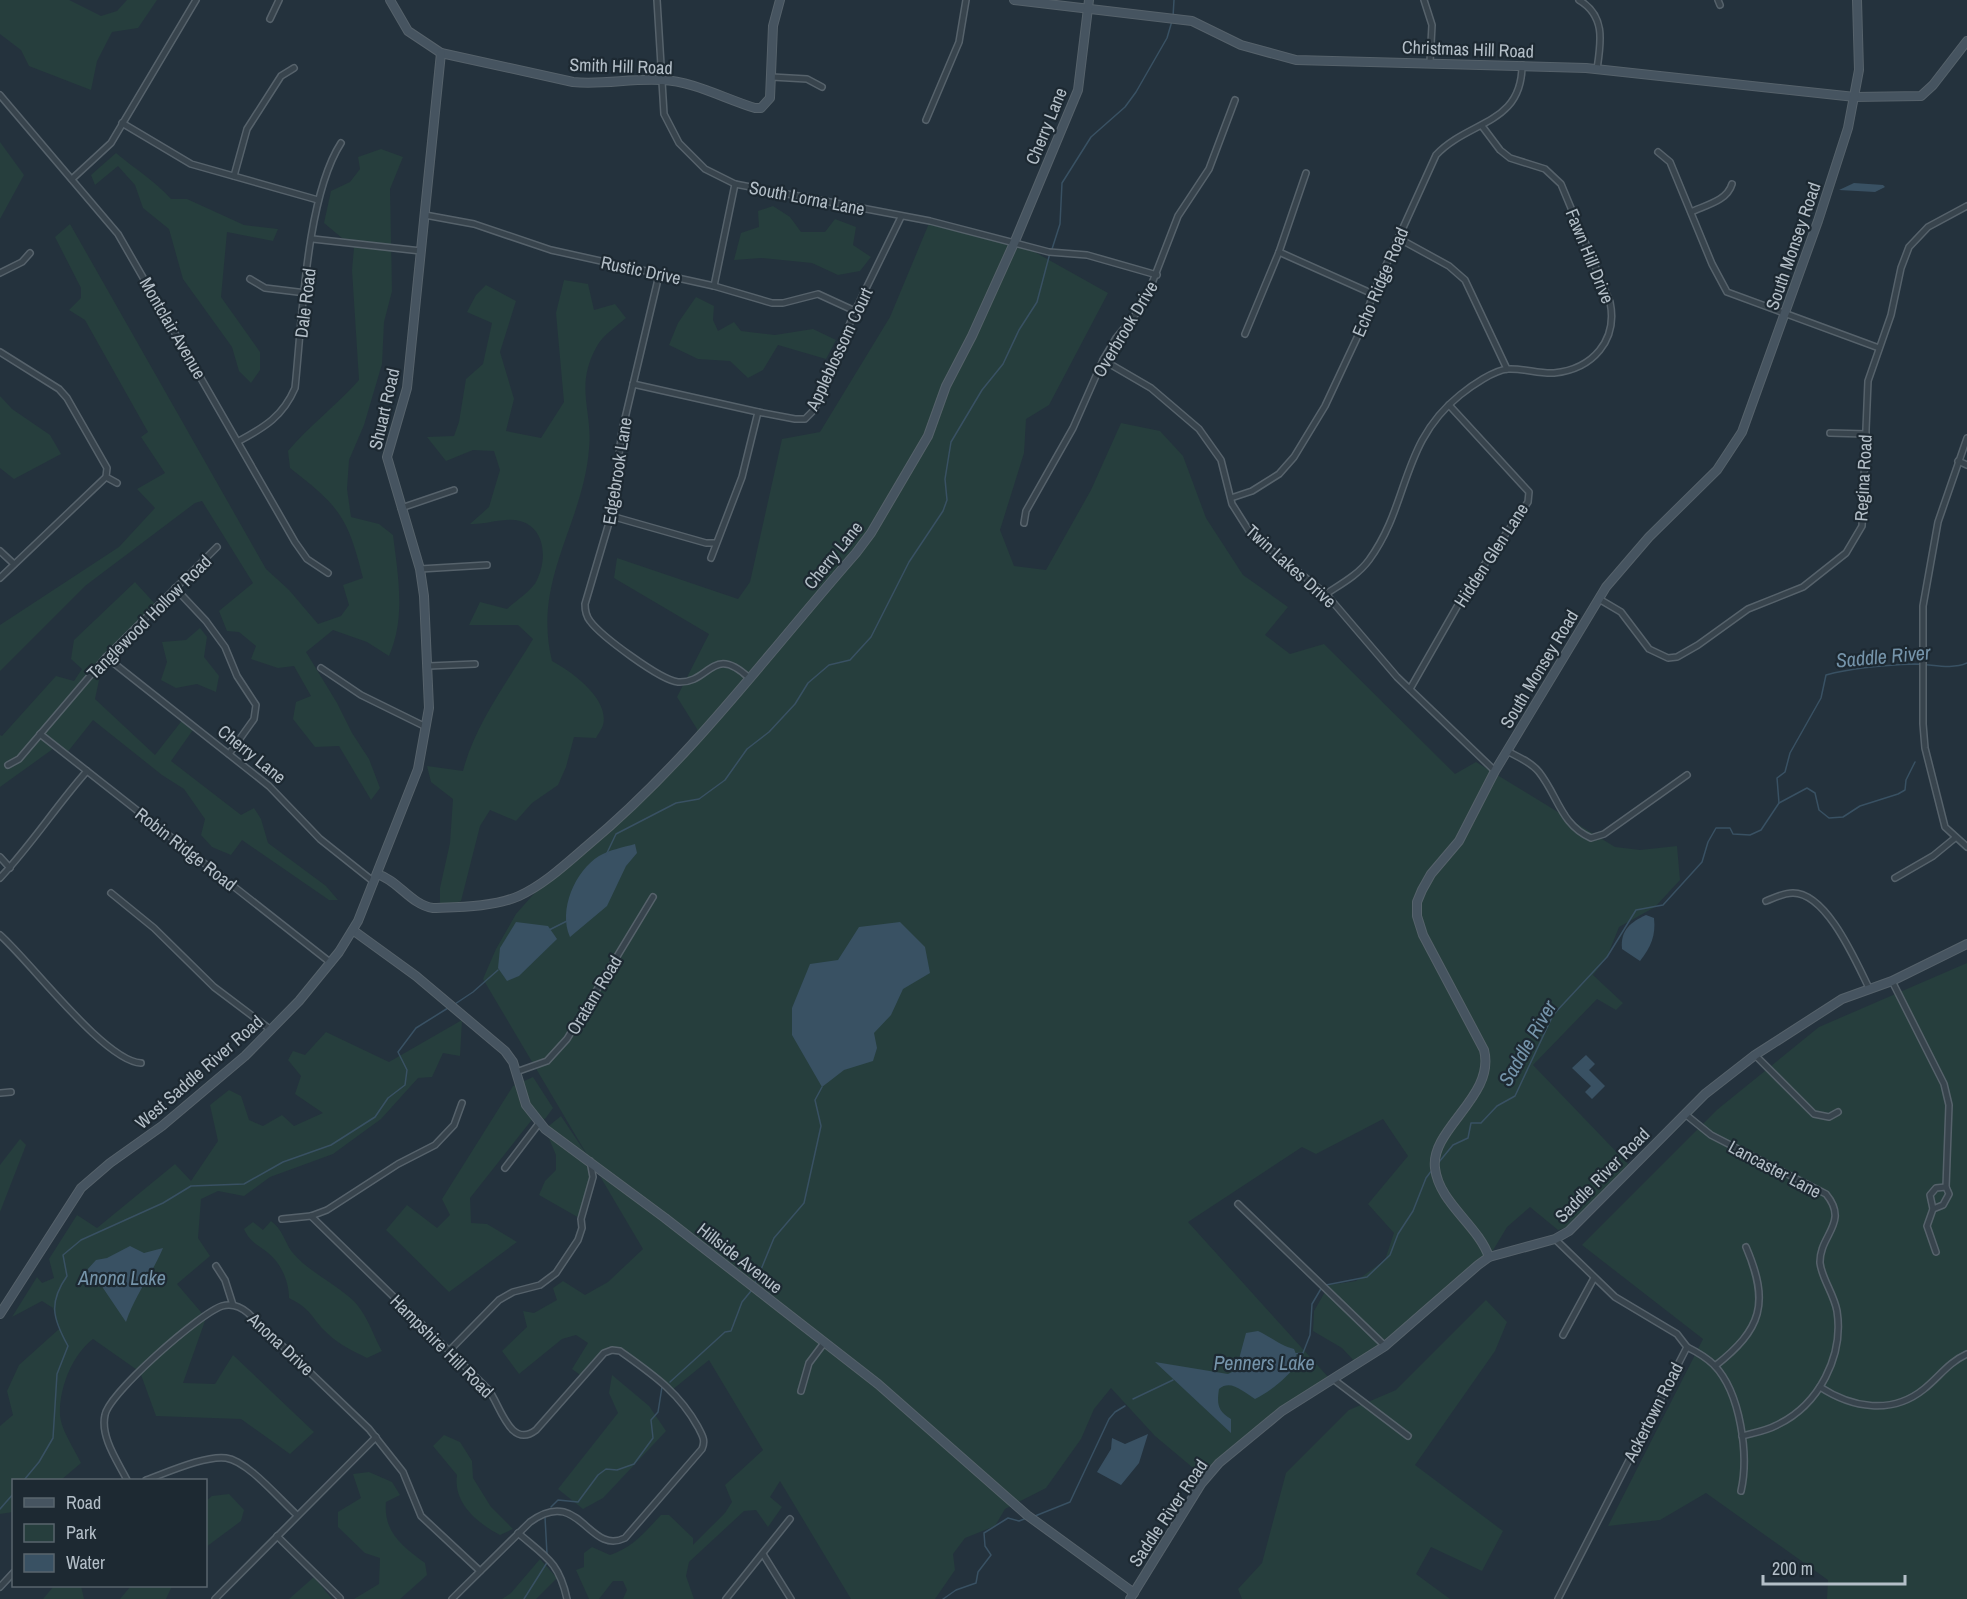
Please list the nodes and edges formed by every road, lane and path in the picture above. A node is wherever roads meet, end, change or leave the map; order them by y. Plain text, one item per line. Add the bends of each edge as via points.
1 (196, 0) edge
2 (279, 0) edge
3 (390, 0) edge
4 (657, 0) edge
5 (780, 0) edge
6 (966, 0) edge
7 (1014, 0) edge
8 (1424, 0) edge
9 (1579, 0) edge
10 (1857, 0) edge
11 (1589, 2) edge
12 (1089, 4) edge
13 (270, 19) dead end
14 (1967, 41) edge
15 (441, 53) junction
16 (1430, 62) junction
17 (1522, 65) junction
18 (294, 68) dead end
19 (1598, 69) junction
20 (772, 77) junction
21 (661, 80) junction
22 (822, 87) dead end
23 (0, 95) edge
24 (1855, 97) junction
25 (1235, 100) dead end
26 (926, 120) dead end
27 (122, 123) junction
28 (1482, 126) junction
29 (341, 143) dead end
30 (1659, 152) dead end
31 (1306, 174) dead end
32 (234, 176) junction
33 (72, 179) junction
34 (735, 184) junction
35 (1732, 184) dead end
36 (318, 200) junction
37 (1967, 206) edge
38 (1691, 212) junction
39 (425, 215) junction
40 (901, 217) junction
41 (1398, 238) junction
42 (313, 239) junction
43 (1015, 241) junction
44 (422, 251) junction
45 (1279, 252) junction
46 (30, 253) dead end
47 (0, 273) edge
48 (659, 275) junction
49 (1157, 275) junction
50 (250, 279) dead end
51 (714, 286) junction
52 (306, 293) junction
53 (1373, 294) junction
54 (855, 311) junction
55 (1785, 314) junction
56 (1245, 334) dead end
57 (1879, 348) junction
58 (0, 352) edge
59 (1103, 360) junction
60 (1507, 369) junction
61 (633, 384) junction
62 (1449, 405) junction
63 (758, 412) junction
64 (1830, 433) dead end
65 (1866, 434) junction
66 (1967, 438) edge
67 (239, 441) junction
68 (1958, 461) junction
69 (1967, 465) edge
70 (106, 477) junction
71 (117, 483) dead end
72 (454, 490) dead end
73 (1231, 498) junction
74 (401, 508) junction
75 (611, 516) junction
76 (1024, 524) dead end
77 (716, 543) junction
78 (218, 548) dead end
79 (0, 551) edge
80 (711, 558) dead end
81 (14, 564) junction
82 (487, 565) dead end
83 (420, 569) junction
84 (328, 573) dead end
85 (0, 578) edge
86 (175, 588) junction
87 (1326, 594) junction
88 (1599, 599) junction
89 (105, 657) junction
90 (475, 664) dead end
91 (429, 666) junction
92 (321, 668) dead end
93 (749, 678) junction
94 (1410, 689) junction
95 (426, 727) junction
96 (40, 734) junction
97 (1508, 751) junction
98 (229, 754) junction
99 (8, 765) dead end
100 (87, 771) junction
101 (1495, 771) junction
102 (1687, 775) dead end
103 (391, 835) joint
104 (1955, 838) junction
105 (1967, 847) edge
106 (0, 857) edge
107 (10, 868) junction
108 (0, 878) edge
109 (375, 878) junction
110 (1895, 878) dead end
111 (111, 893) dead end
112 (653, 897) dead end
113 (1766, 901) dead end
114 (354, 931) junction
115 (0, 935) edge
116 (1967, 944) edge
117 (331, 963) junction
118 (1892, 981) junction
119 (1869, 988) junction
120 (271, 1030) junction
121 (1755, 1055) junction
122 (141, 1063) dead end
123 (516, 1072) junction
124 (11, 1092) dead end
125 (0, 1093) edge
126 (462, 1103) dead end
127 (1838, 1112) dead end
128 (1685, 1114) junction
129 (540, 1122) junction
130 (590, 1161) junction
131 (505, 1168) dead end
132 (1946, 1187) junction
133 (1238, 1204) dead end
134 (1933, 1209) junction
135 (311, 1216) junction
136 (282, 1219) dead end
137 (1555, 1239) junction
138 (1746, 1247) dead end
139 (1936, 1252) dead end
140 (1489, 1257) junction
141 (216, 1266) dead end
142 (1594, 1278) junction
143 (233, 1305) junction
144 (1, 1310) edge
145 (1563, 1335) dead end
146 (824, 1343) junction
147 (1385, 1346) junction
148 (1687, 1347) junction
149 (449, 1350) junction
150 (1967, 1354) edge
151 (1715, 1366) junction
152 (1334, 1379) junction
153 (1820, 1388) junction
154 (801, 1391) dead end
155 (1408, 1436) dead end
156 (1742, 1436) junction
157 (376, 1437) junction
158 (127, 1479) edge
159 (149, 1479) edge
160 (1741, 1491) dead end
161 (297, 1515) junction
162 (790, 1519) dead end
163 (519, 1533) junction
164 (277, 1536) junction
165 (763, 1554) junction
166 (480, 1571) junction
167 (12, 1574) edge
168 (0, 1587) edge
169 (1132, 1596) edge
170 (340, 1598) edge
171 (215, 1599) edge
172 (452, 1599) edge
173 (567, 1599) edge
174 (726, 1599) edge
175 (791, 1599) edge
176 (1558, 1599) edge

1 - 27 street
2 - 13 street
3 - 15 street, Smith Hill Road via 408,31
4 - 21 street, South Lorna Lane
5 - 20 street, Smith Hill Road via 773,26
6 - 26 street via 959,42
7 - 12 street
8 - 16 street via 1432,25
9 - 11 street
10 - 24 street, South Monsey Road via 1860,44
11 - 19 street via 1601,28
12 - 16 street, Christmas Hill Road via 1191,21 1241,45 1296,60
12 - 43 street, Cherry Lane via 1078,90
14 - 24 street, Christmas Hill Road via 1921,96
15 - 21 street, Smith Hill Road via 573,82
15 - 39 street, Shuart Road
16 - 17 street, Christmas Hill Road
17 - 19 street, Christmas Hill Road
17 - 28 street, Echo Ridge Road via 1519,92 1513,102
18 - 32 street via 281,76 247,129
19 - 24 street, Christmas Hill Road
20 - 21 street, Smith Hill Road via 770,98 761,108
20 - 22 street via 807,79
21 - 34 street, South Lorna Lane via 664,114 678,143 705,170
23 - 33 street, Montclair Avenue
24 - 55 street, South Monsey Road via 1827,195
25 - 49 street, Overbrook Drive via 1209,169 1178,216
27 - 32 street via 191,164
27 - 33 street via 111,143
28 - 41 street, Echo Ridge Road via 1449,140 1436,154
28 - 60 street, Fawn Hill Drive via 1510,158 1545,169 1561,184 1613,315 1603,349 1579,367 1553,373
29 - 36 street, Dale Road
30 - 38 street via 1670,162
31 - 45 street
32 - 36 street
33 - 67 street, Montclair Avenue via 118,234
34 - 40 street, South Lorna Lane
34 - 51 street
35 - 38 street via 1723,198
36 - 42 street, Dale Road
37 - 57 street, Regina Road via 1928,227 1909,247
38 - 55 street via 1722,287 1734,296
39 - 44 street, Shuart Road
39 - 48 street, Rustic Drive via 474,224 551,250
40 - 43 street, South Lorna Lane
40 - 54 street, Appleblossom Court
41 - 53 street, Echo Ridge Road
41 - 60 street via 1449,266 1465,280
42 - 44 street
42 - 52 street, Dale Road
43 - 49 street, South Lorna Lane via 1049,252 1101,258
43 - 93 street, Cherry Lane via 946,386 928,436 871,533
44 - 74 street, Shuart Road via 407,388 387,457
45 - 53 street
45 - 56 street
46 - 47 street via 22,262
48 - 51 street, Rustic Drive
48 - 61 street, Edgebrook Lane
49 - 59 street, Overbrook Drive via 1144,304
50 - 52 street via 265,288
51 - 54 street, Rustic Drive via 772,303 818,294
52 - 67 street, Dale Road via 292,394 272,423
53 - 73 street, Echo Ridge Road via 1342,371 1294,457 1279,474
54 - 63 street, Appleblossom Court via 811,415 795,419
55 - 57 street
55 - 88 street, South Monsey Road via 1742,432 1730,451 1717,470 1649,537
57 - 65 street, Regina Road via 1868,381
58 - 70 street via 52,382 68,398 107,468
59 - 73 street, Twin Lakes Drive via 1151,388 1199,429 1221,460
59 - 76 street, Overbrook Drive via 1073,428 1026,511
60 - 62 street via 1462,393
61 - 63 street, Appleblossom Court
61 - 75 street, Edgebrook Lane via 622,431
62 - 87 street via 1435,418 1414,453 1373,554 1360,570
62 - 94 street, Hidden Glen Lane via 1528,492 1528,502 1466,591
63 - 77 street via 742,477
64 - 65 street
65 - 88 street, Regina Road via 1859,535 1832,566 1803,586 1748,609 1691,650 1668,658 1649,649 1621,612
66 - 68 street
67 - 84 street, Montclair Avenue via 295,542 307,559
68 - 69 street
68 - 104 street via 1938,522 1923,623 1925,748 1946,827
70 - 71 street
70 - 81 street
72 - 74 street
73 - 87 street, Twin Lakes Drive via 1238,517 1251,534
74 - 83 street, Shuart Road
75 - 77 street
75 - 93 street, Edgebrook Lane via 585,604 589,620 670,680 688,680 713,665 728,663
77 - 80 street
78 - 86 street, Tanglewood Hollow Road
79 - 81 street
81 - 85 street
82 - 83 street
83 - 91 street, Shuart Road
86 - 89 street, Tanglewood Hollow Road
86 - 98 street via 225,648 237,676 255,702 254,719
87 - 94 street, Twin Lakes Drive
88 - 97 street, South Monsey Road
89 - 96 street, Tanglewood Hollow Road
89 - 98 street, Cherry Lane
90 - 91 street
91 - 95 street, Shuart Road
92 - 95 street via 361,695
93 - 109 street, Cherry Lane via 695,744 619,819 547,879 520,896 440,908 422,905 390,879
94 - 101 street, Twin Lakes Drive
95 - 103 street, Shuart Road via 418,768
96 - 99 street, Tanglewood Hollow Road via 19,759
96 - 100 street, Robin Ridge Road
97 - 101 street, South Monsey Road
97 - 102 street via 1531,764 1569,824 1591,838 1604,834
98 - 109 street, Cherry Lane via 269,786 341,857
100 - 107 street
100 - 117 street, Robin Ridge Road
101 - 140 street, South Monsey Road via 1459,841 1431,874 1418,902 1423,935 1487,1061 1480,1084 1434,1160 1439,1182
103 - 109 street, West Saddle River Road
104 - 105 street
104 - 110 street
106 - 107 street
107 - 108 street
109 - 114 street, West Saddle River Road
111 - 120 street via 154,928 214,987
112 - 123 street, Oratam Road via 567,1040 547,1061
113 - 119 street via 1794,893 1816,902 1848,948
114 - 117 street, West Saddle River Road
114 - 123 street, Hillside Avenue via 416,976 505,1050
115 - 122 street via 84,1023 132,1062
116 - 118 street, Saddle River Road
117 - 120 street, West Saddle River Road
118 - 119 street, Saddle River Road
118 - 132 street via 1944,1084 1949,1105
119 - 121 street, Saddle River Road via 1819,1011
120 - 144 street, West Saddle River Road via 162,1126 81,1188
121 - 127 street via 1814,1114 1829,1117
121 - 128 street, Saddle River Road
123 - 129 street, Hillside Avenue via 526,1105
124 - 125 street
126 - 135 street via 454,1125 435,1146 398,1164 335,1206
128 - 137 street, Saddle River Road via 1569,1231
128 - 153 street, Lancaster Lane via 1711,1135 1826,1194 1833,1202 1835,1219 1820,1262 1833,1296 1838,1328 1832,1363
129 - 130 street, Hillside Avenue
129 - 131 street
130 - 146 street, Hillside Avenue
130 - 149 street via 593,1177 582,1228 556,1273 540,1285 499,1300
132 - 134 street via 1948,1198
132 - 134 street via 1936,1188 1930,1195
133 - 147 street
134 - 139 street via 1927,1226
135 - 136 street
135 - 149 street, Hampshire Hill Road
137 - 140 street, Saddle River Road
137 - 142 street, Ackertown Road
138 - 151 street via 1760,1290 1755,1322 1737,1349
140 - 147 street, Saddle River Road
141 - 143 street
142 - 145 street
142 - 148 street, Ackertown Road via 1631,1308 1677,1334
143 - 157 street, Anona Drive via 248,1313
143 - 158 street, Anona Drive via 216,1309 174,1341 130,1380 108,1407 105,1431
146 - 154 street via 809,1363
146 - 169 street, Hillside Avenue via 878,1384 1027,1515
147 - 152 street, Saddle River Road
148 - 151 street
148 - 176 street, Ackertown Road
149 - 163 street, Hampshire Hill Road via 488,1389 509,1427 519,1435 536,1430 604,1353 612,1350 620,1351 672,1390 687,1407 704,1438 702,1449 625,1538 602,1539 580,1519 556,1510 536,1517
150 - 153 street via 1912,1398 1896,1404 1862,1406
151 - 156 street via 1727,1385
152 - 155 street
152 - 169 street, Saddle River Road via 1282,1411 1219,1463 1159,1548
153 - 156 street, Lancaster Lane via 1789,1419
156 - 160 street via 1746,1459
157 - 161 street
157 - 166 street, Anona Drive via 403,1472 421,1516
159 - 161 street via 212,1458 232,1459 245,1466
161 - 164 street
162 - 165 street
163 - 166 street, Hampshire Hill Road
163 - 173 street via 557,1568
164 - 170 street
164 - 171 street
165 - 174 street
165 - 175 street
166 - 172 street, Hampshire Hill Road
167 - 168 street

